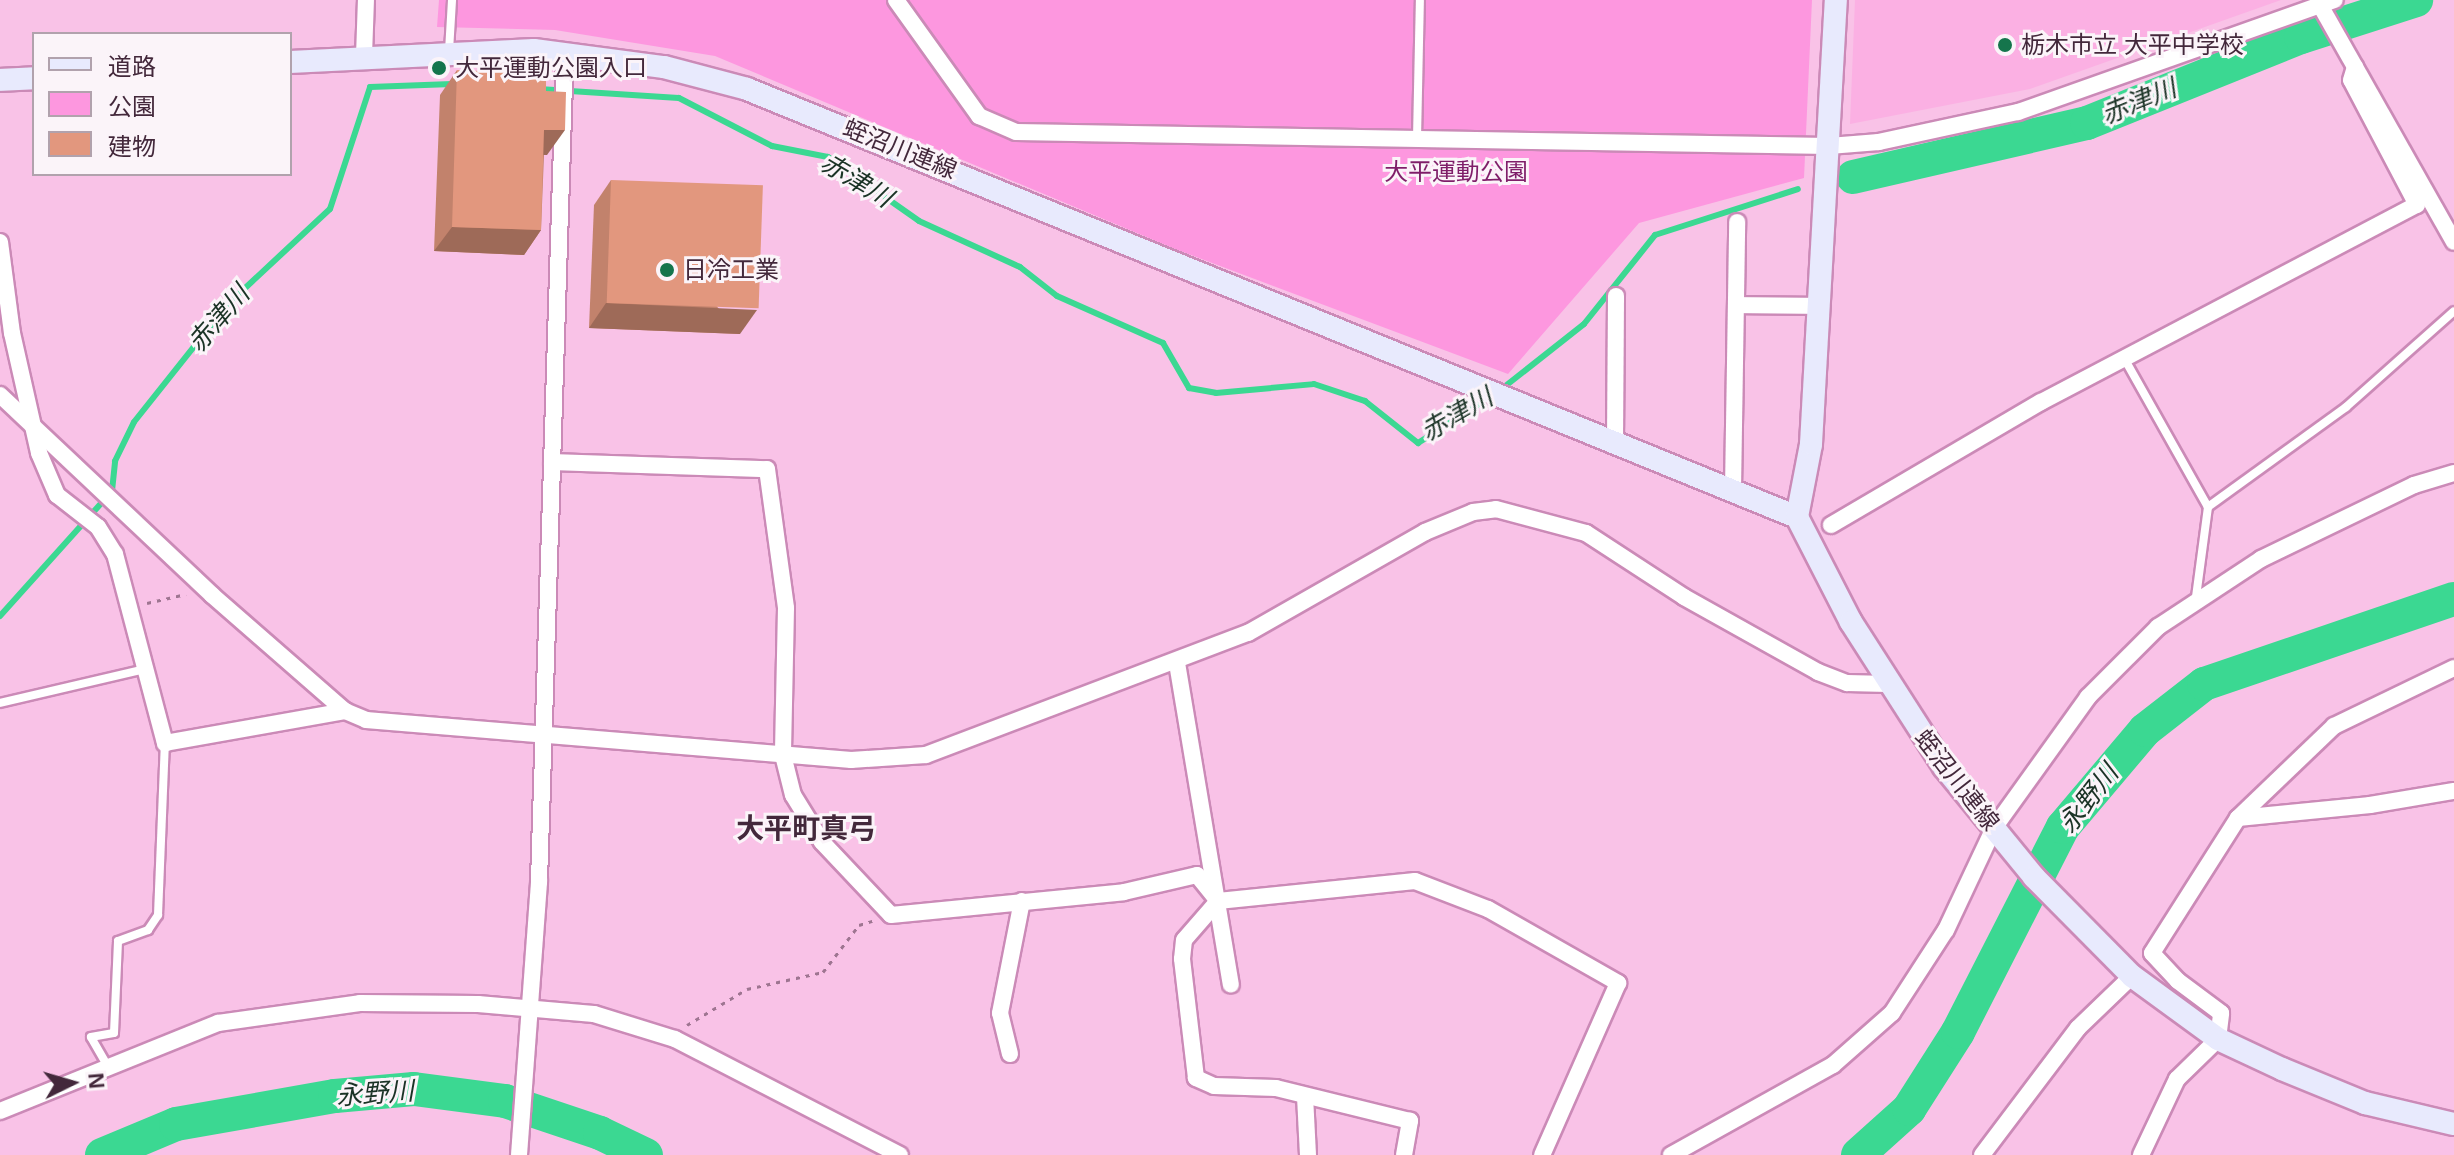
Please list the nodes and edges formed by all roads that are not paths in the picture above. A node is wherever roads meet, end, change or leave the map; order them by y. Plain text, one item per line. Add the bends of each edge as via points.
1 (366, 0) edge
2 (452, 0) edge
3 (896, 0) edge
4 (1420, 0) edge
5 (1836, 0) edge
6 (2328, 2) edge
7 (449, 51) junction
8 (565, 52) junction
9 (364, 56) junction
10 (292, 62) edge
11 (2355, 67) junction
12 (32, 78) edge
13 (0, 80) edge
14 (1417, 138) junction
15 (1829, 146) junction
16 (1737, 222) dead end
17 (0, 242) edge
18 (2454, 242) edge
19 (1616, 296) dead end
20 (1736, 305) junction
21 (1820, 306) junction
22 (2454, 311) edge
23 (2124, 358) junction
24 (0, 395) edge
25 (31, 426) junction
26 (1615, 442) junction
27 (552, 462) junction
28 (2454, 473) edge
29 (1733, 490) junction
30 (2208, 507) junction
31 (1797, 517) junction
32 (1831, 525) dead end
33 (2196, 597) junction
34 (1177, 663) junction
35 (2454, 668) edge
36 (145, 669) junction
37 (1888, 684) junction
38 (0, 703) edge
39 (345, 711) junction
40 (542, 737) junction
41 (165, 743) junction
42 (783, 755) junction
43 (2454, 791) edge
44 (2238, 818) junction
45 (1998, 833) junction
46 (1022, 901) junction
47 (1218, 901) junction
48 (2126, 970) junction
49 (1231, 984) dead end
50 (532, 1008) junction
51 (2218, 1039) junction
52 (1010, 1054) dead end
53 (107, 1065) junction
54 (1305, 1096) junction
55 (0, 1111) edge
56 (2454, 1124) edge
57 (519, 1155) edge
58 (900, 1155) edge
59 (1308, 1155) edge
60 (1404, 1155) edge
61 (1542, 1155) edge
62 (1671, 1155) edge
63 (1982, 1155) edge
64 (2141, 1155) edge

1 - 9 street
2 - 7 lane
3 - 14 street via 979,116 1016,132
4 - 14 lane
5 - 15 main road
6 - 11 street
6 - 15 street via 2018,112 1879,142
7 - 8 main road, 蛭沼川連線
7 - 9 main road, 蛭沼川連線
8 - 26 main road, 蛭沼川連線 via 664,67 747,89
8 - 27 street
9 - 10 main road, 蛭沼川連線
11 - 18 street
11 - 23 street via 2351,80 2417,205
12 - 13 main road
14 - 15 street
15 - 21 main road
16 - 20 street
17 - 25 street
19 - 26 street
20 - 21 street
20 - 29 street
21 - 31 main road via 1811,444
22 - 30 lane via 2346,407
23 - 30 lane
23 - 32 street
24 - 25 street
25 - 36 street via 57,495 98,527 115,554
25 - 39 street
26 - 29 main road
27 - 40 street
27 - 42 street via 767,469 786,608
28 - 33 street via 2350,515
29 - 31 main road
30 - 33 lane
31 - 37 main road, 蛭沼川連線
33 - 45 street via 2088,697
34 - 37 street via 1248,633 1425,532 1473,512 1496,509 1586,533 1684,597 1818,672 1847,683
34 - 42 street via 926,755 897,761
34 - 47 street
35 - 44 street via 2334,726
36 - 38 lane
36 - 41 street
37 - 45 main road, 蛭沼川連線
39 - 40 street via 366,720
39 - 41 street
40 - 42 street
40 - 50 street
41 - 53 lane via 158,915 148,930 118,941 114,1033 91,1037
42 - 46 street via 793,795 822,842 891,915
43 - 44 street
44 - 51 street via 2152,953 2178,981 2221,1013
45 - 48 main road, 蛭沼川連線
45 - 62 street via 1946,930 1892,1013 1833,1065
46 - 47 street via 1124,892 1197,875
46 - 52 street via 1000,1013
47 - 49 street
47 - 54 street via 1184,940 1196,1078 1214,1086 1276,1088
47 - 61 street via 1415,881 1501,916 1618,983
48 - 51 main road, 蛭沼川連線
48 - 63 street
50 - 53 street via 423,1002 302,1008 218,1023
50 - 57 street
50 - 58 street via 594,1014 668,1037
51 - 56 main road, 蛭沼川連線 via 2365,1103
51 - 64 street via 2177,1079
53 - 55 street
54 - 59 street
54 - 60 street via 1410,1121

